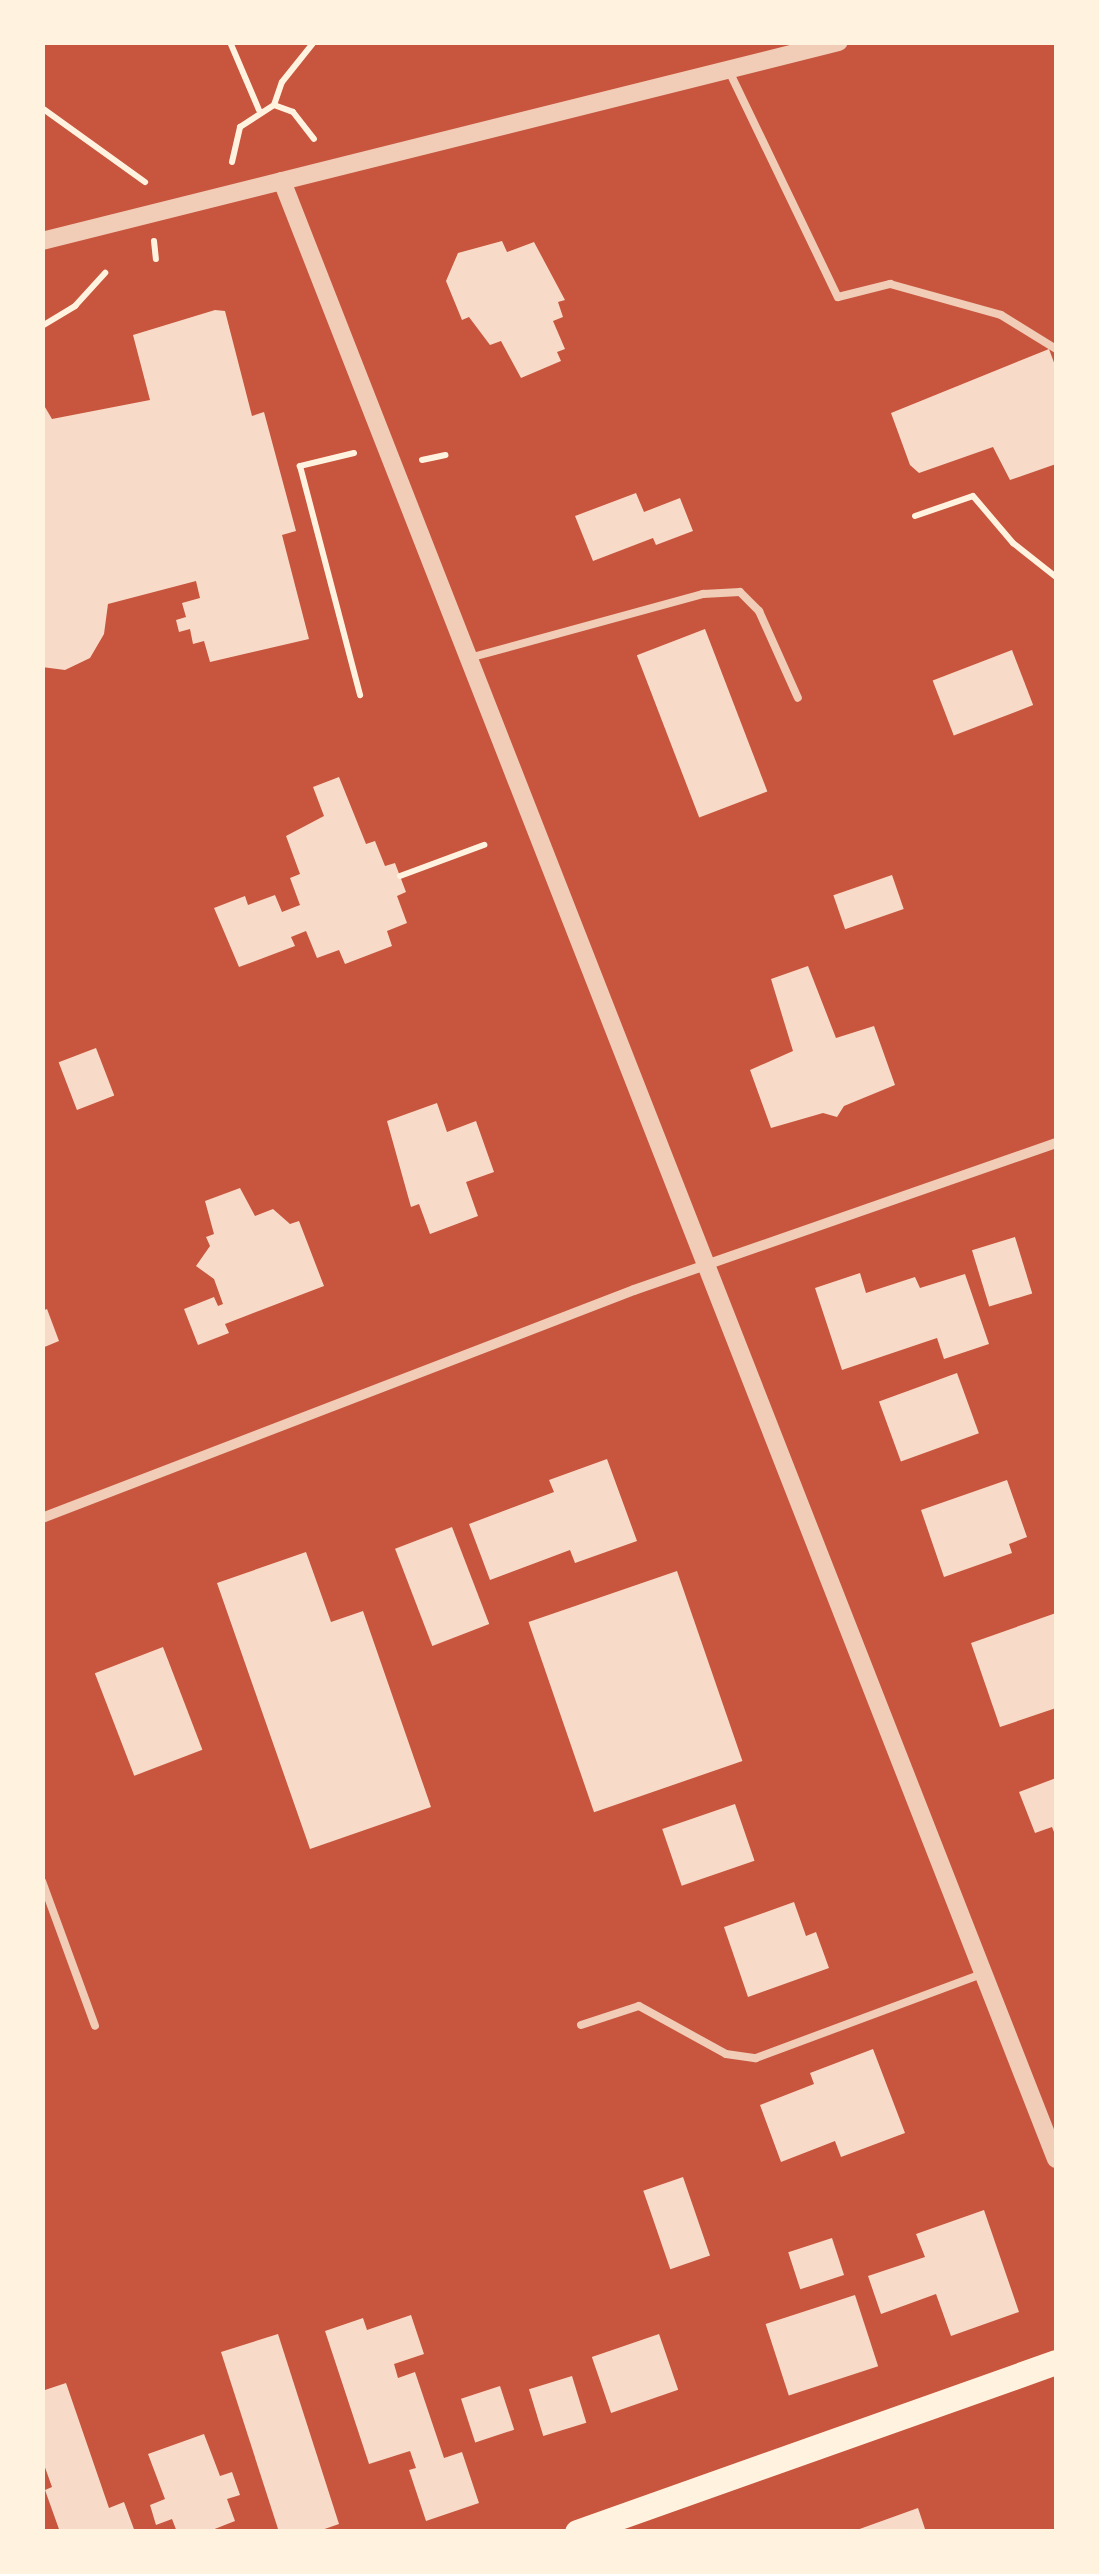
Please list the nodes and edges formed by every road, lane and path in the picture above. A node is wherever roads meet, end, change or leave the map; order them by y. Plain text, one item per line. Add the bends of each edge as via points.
1 (230, 42) edge
2 (314, 42) edge
3 (838, 42) edge
4 (729, 70) junction
5 (274, 105) junction
6 (42, 108) edge
7 (259, 110) junction
8 (314, 139) dead end
9 (232, 162) dead end
10 (282, 181) junction
11 (145, 182) dead end
12 (42, 241) edge
13 (154, 241) dead end
14 (156, 259) dead end
15 (104, 273) dead end
16 (42, 326) edge
17 (1056, 348) edge
18 (354, 453) dead end
19 (446, 455) dead end
20 (422, 460) dead end
21 (915, 516) dead end
22 (1056, 577) edge
23 (468, 658) junction
24 (360, 695) dead end
25 (798, 698) dead end
26 (484, 845) dead end
27 (400, 876) dead end
28 (1056, 1143) edge
29 (706, 1266) junction
30 (42, 1518) edge
31 (42, 1881) edge
32 (984, 1973) junction
33 (582, 2025) dead end
34 (96, 2026) dead end
35 (1056, 2159) edge
36 (1056, 2362) edge
37 (577, 2532) edge

1 - 7 path
2 - 5 path via 282,82
3 - 4 street
4 - 10 street
4 - 17 lane via 838,297 890,284 1002,315
5 - 7 path
5 - 8 path via 293,112
6 - 11 path
7 - 9 path via 240,127
10 - 12 street
10 - 23 street
13 - 14 path
15 - 16 path via 75,306
18 - 24 path via 300,466
19 - 20 path
21 - 22 path via 973,496 1013,543
23 - 25 lane via 703,594 740,592 759,611
23 - 29 street
26 - 27 path
28 - 29 street
29 - 30 street
29 - 32 street
31 - 34 lane
32 - 33 lane via 756,2058 726,2054 639,2006
32 - 35 street
36 - 37 main road

